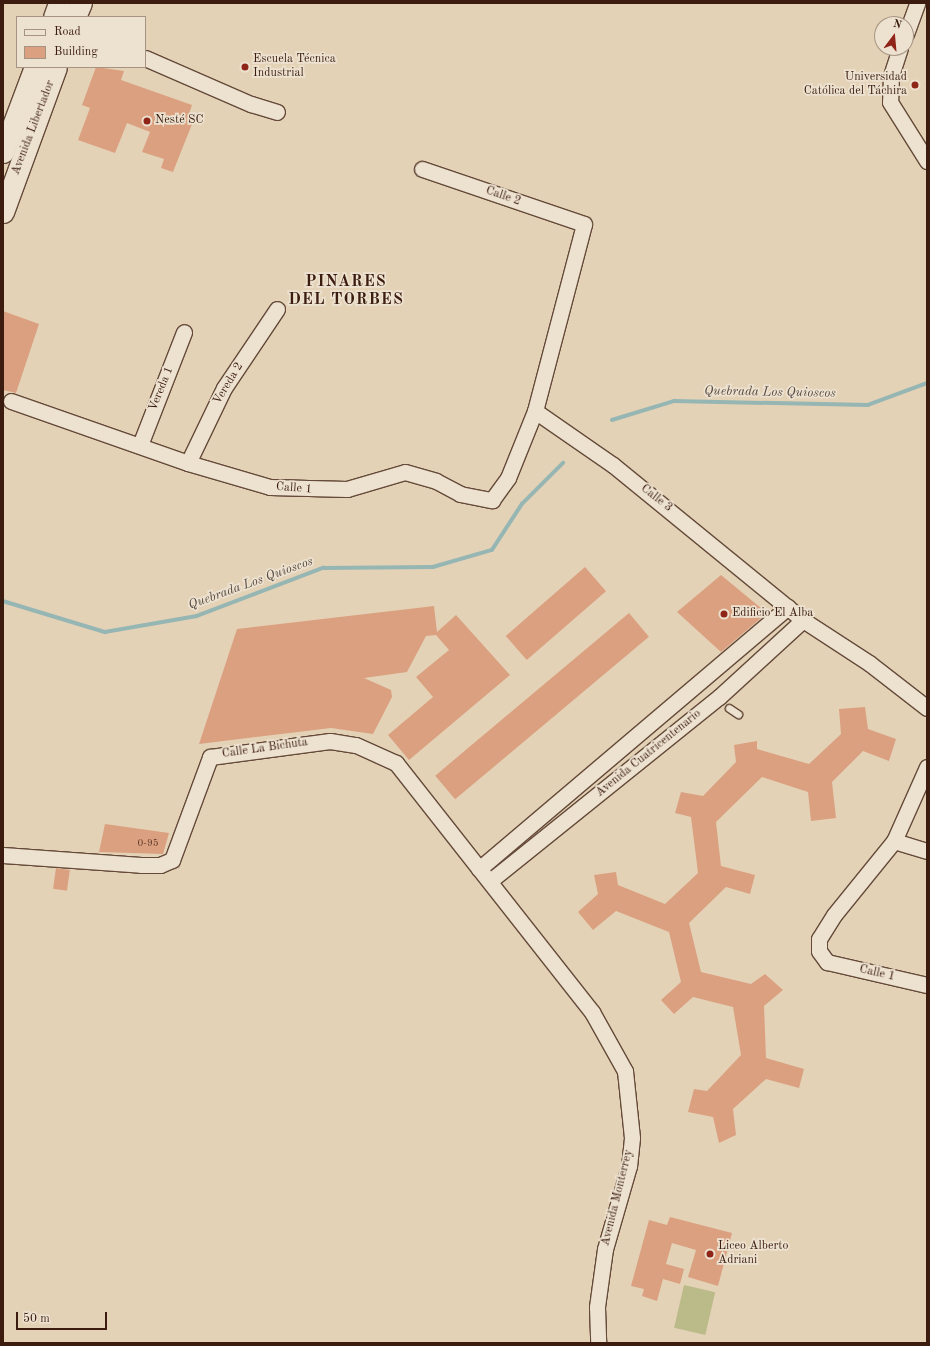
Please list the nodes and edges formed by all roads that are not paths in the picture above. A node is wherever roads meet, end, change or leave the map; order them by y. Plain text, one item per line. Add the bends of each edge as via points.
1 (59, 3) edge
2 (80, 3) edge
3 (917, 3) edge
4 (54, 16) edge
5 (75, 16) edge
6 (912, 16) edge
7 (898, 56) edge
8 (146, 58) edge
9 (35, 68) edge
10 (56, 68) edge
11 (277, 112) dead end
12 (3, 152) edge
13 (927, 160) edge
14 (422, 169) dead end
15 (3, 212) edge
16 (277, 309) dead end
17 (184, 332) dead end
18 (7, 400) edge
19 (534, 411) junction
20 (140, 445) junction
21 (188, 463) junction
22 (788, 607) junction
23 (803, 620) junction
24 (729, 708) dead end
25 (927, 708) edge
26 (738, 714) dead end
27 (927, 767) edge
28 (894, 841) junction
29 (927, 851) edge
30 (3, 855) edge
31 (479, 869) junction
32 (490, 882) junction
33 (927, 985) edge
34 (598, 1343) edge

1 - 4 main road
2 - 5 main road
3 - 6 street
7 - 13 street via 890,82 890,102
8 - 11 street via 251,104
9 - 12 main road, Avenida Libertador
10 - 15 main road, Avenida Libertador
14 - 19 street, Calle 2 via 584,224
16 - 21 street, Vereda 2 via 224,388
17 - 20 street, Vereda 1
18 - 20 street, Calle 1
19 - 21 street, Calle 1 via 508,478 492,500 460,494 436,481 405,472 347,490 307,491 270,487
19 - 22 street, Calle 3 via 613,466
20 - 21 street, Calle 1
22 - 23 street, Calle 3
22 - 31 street, Avenida Cuatricentenario
23 - 25 street, Calle 3 via 869,663
23 - 32 street, Avenida Cuatricentenario via 719,697
24 - 26 lane
27 - 28 street
28 - 29 street
28 - 33 street, Calle 1 via 824,929 819,951 827,962
30 - 31 street, Calle La Bichuta via 160,865 172,860 210,757 330,741 356,745 396,763
31 - 32 street, Calle La Bichuta
32 - 34 street, Avenida Monterrey via 592,1012 625,1071 632,1138 629,1166 605,1249 597,1306

